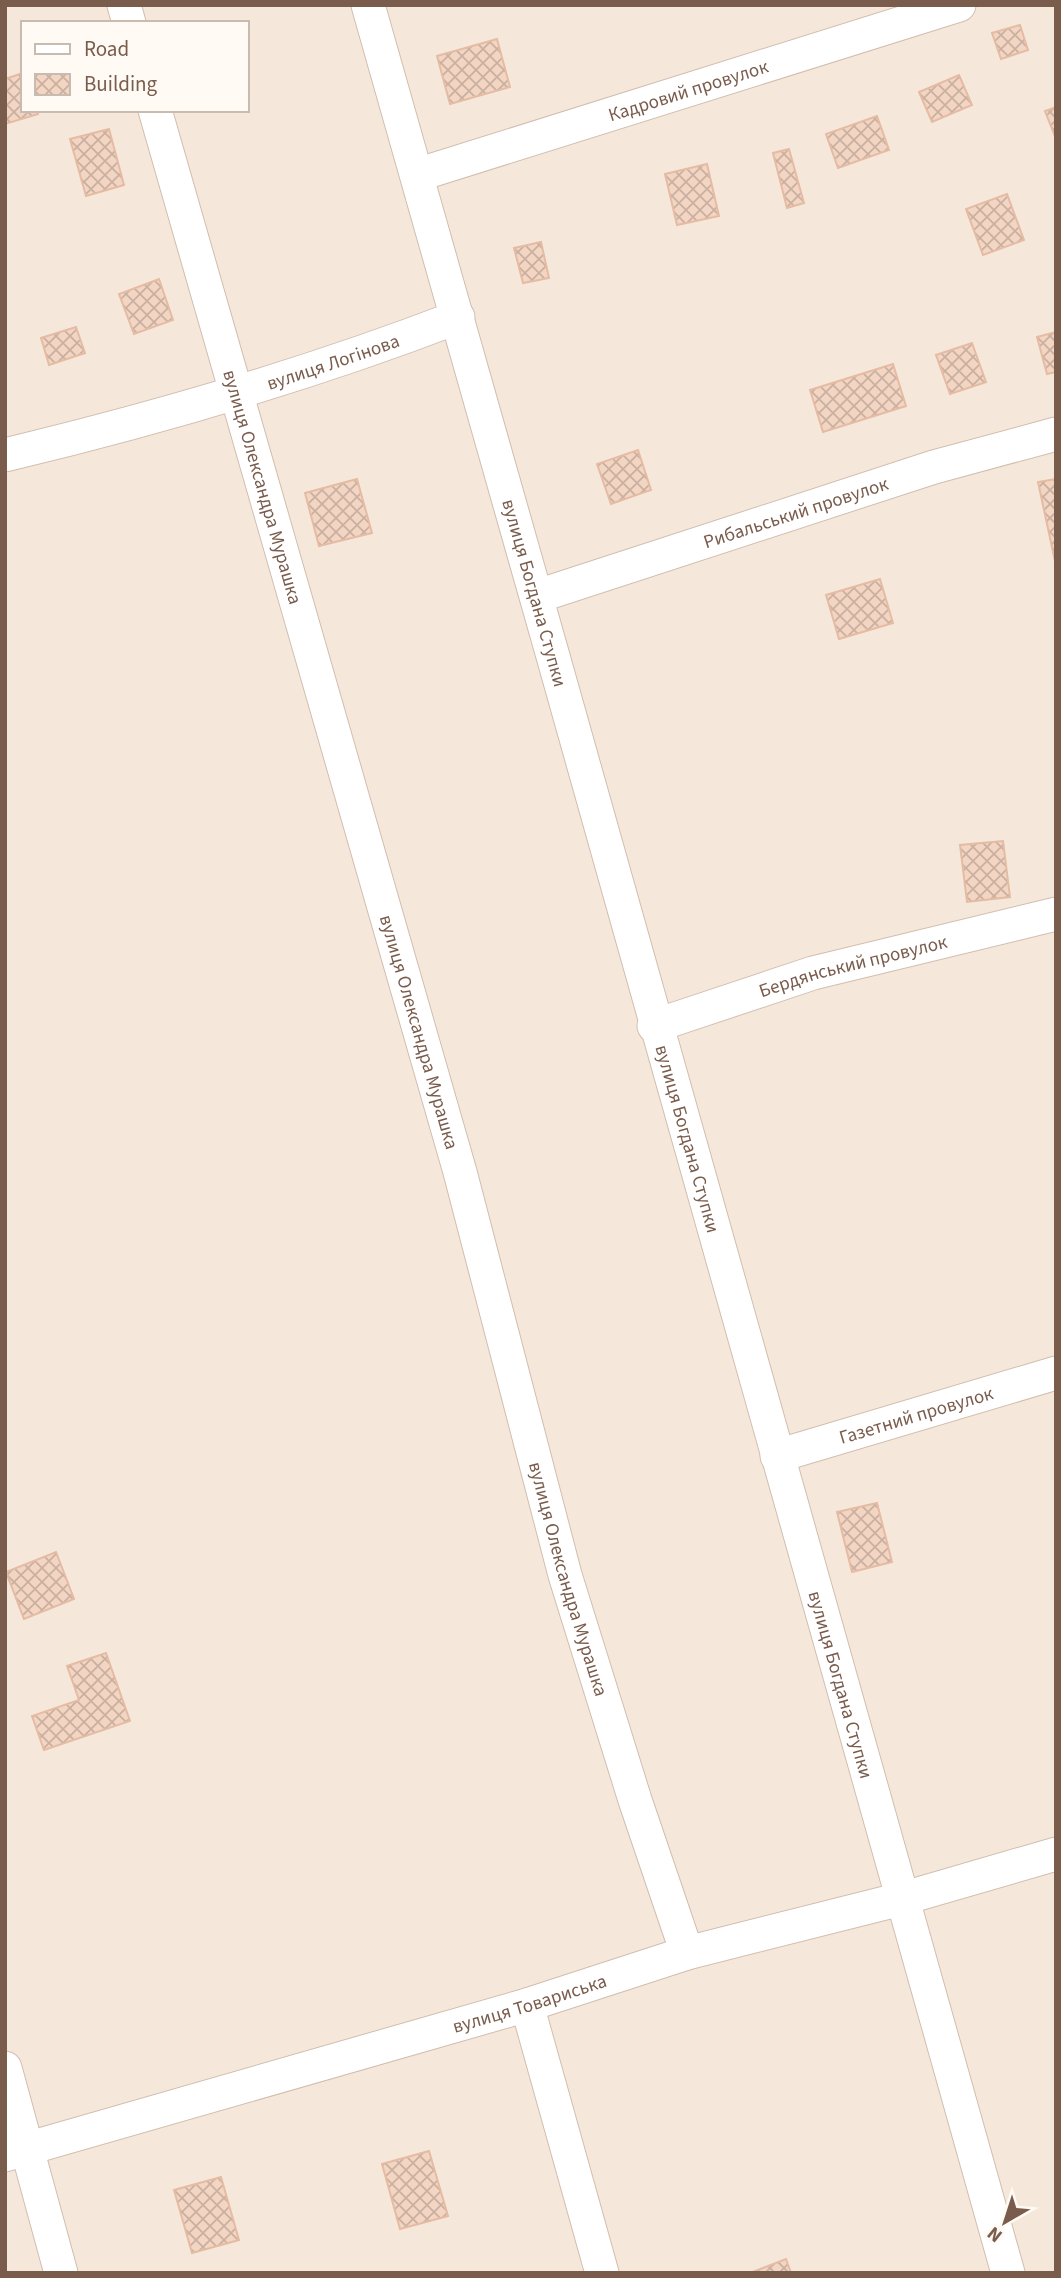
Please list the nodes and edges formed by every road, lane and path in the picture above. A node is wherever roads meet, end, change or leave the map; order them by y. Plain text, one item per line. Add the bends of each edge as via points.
1 (368, 5) edge
2 (959, 5) edge
3 (156, 112) edge
4 (417, 175) junction
5 (458, 317) junction
6 (237, 392) junction
7 (1056, 434) edge
8 (5, 456) edge
9 (538, 596) junction
10 (1056, 914) edge
11 (654, 1026) junction
12 (1056, 1373) edge
13 (777, 1456) junction
14 (1056, 1854) edge
15 (901, 1899) junction
16 (687, 1953) junction
17 (527, 2006) junction
18 (5, 2068) edge
19 (16, 2152) edge
20 (61, 2273) edge
21 (602, 2273) edge
22 (1007, 2273) edge

1 - 4 street, вулиця Богдана Ступки
2 - 4 street, Кадровий провулок
3 - 6 street, вулиця Олександра Мурашка
4 - 5 street, вулиця Богдана Ступки
5 - 6 street, вулиця Логінова via 356,356
5 - 9 street, вулиця Богдана Ступки
6 - 8 street, вулиця Логінова
6 - 16 street, вулиця Олександра Мурашка via 460,1172 565,1575
7 - 9 street, Рибальський провулок via 934,467
9 - 11 street, вулиця Богдана Ступки
10 - 11 street, Бердянський провулок via 813,974
11 - 13 street, вулиця Богдана Ступки
12 - 13 street, Газетний провулок
13 - 15 street, вулиця Богдана Ступки
14 - 15 street, вулиця Товариська
15 - 16 street, вулиця Товариська
15 - 22 street, вулиця Богдана Ступки
16 - 17 street, вулиця Товариська
17 - 19 street, вулиця Товариська
17 - 21 street
18 - 19 street
19 - 20 street

